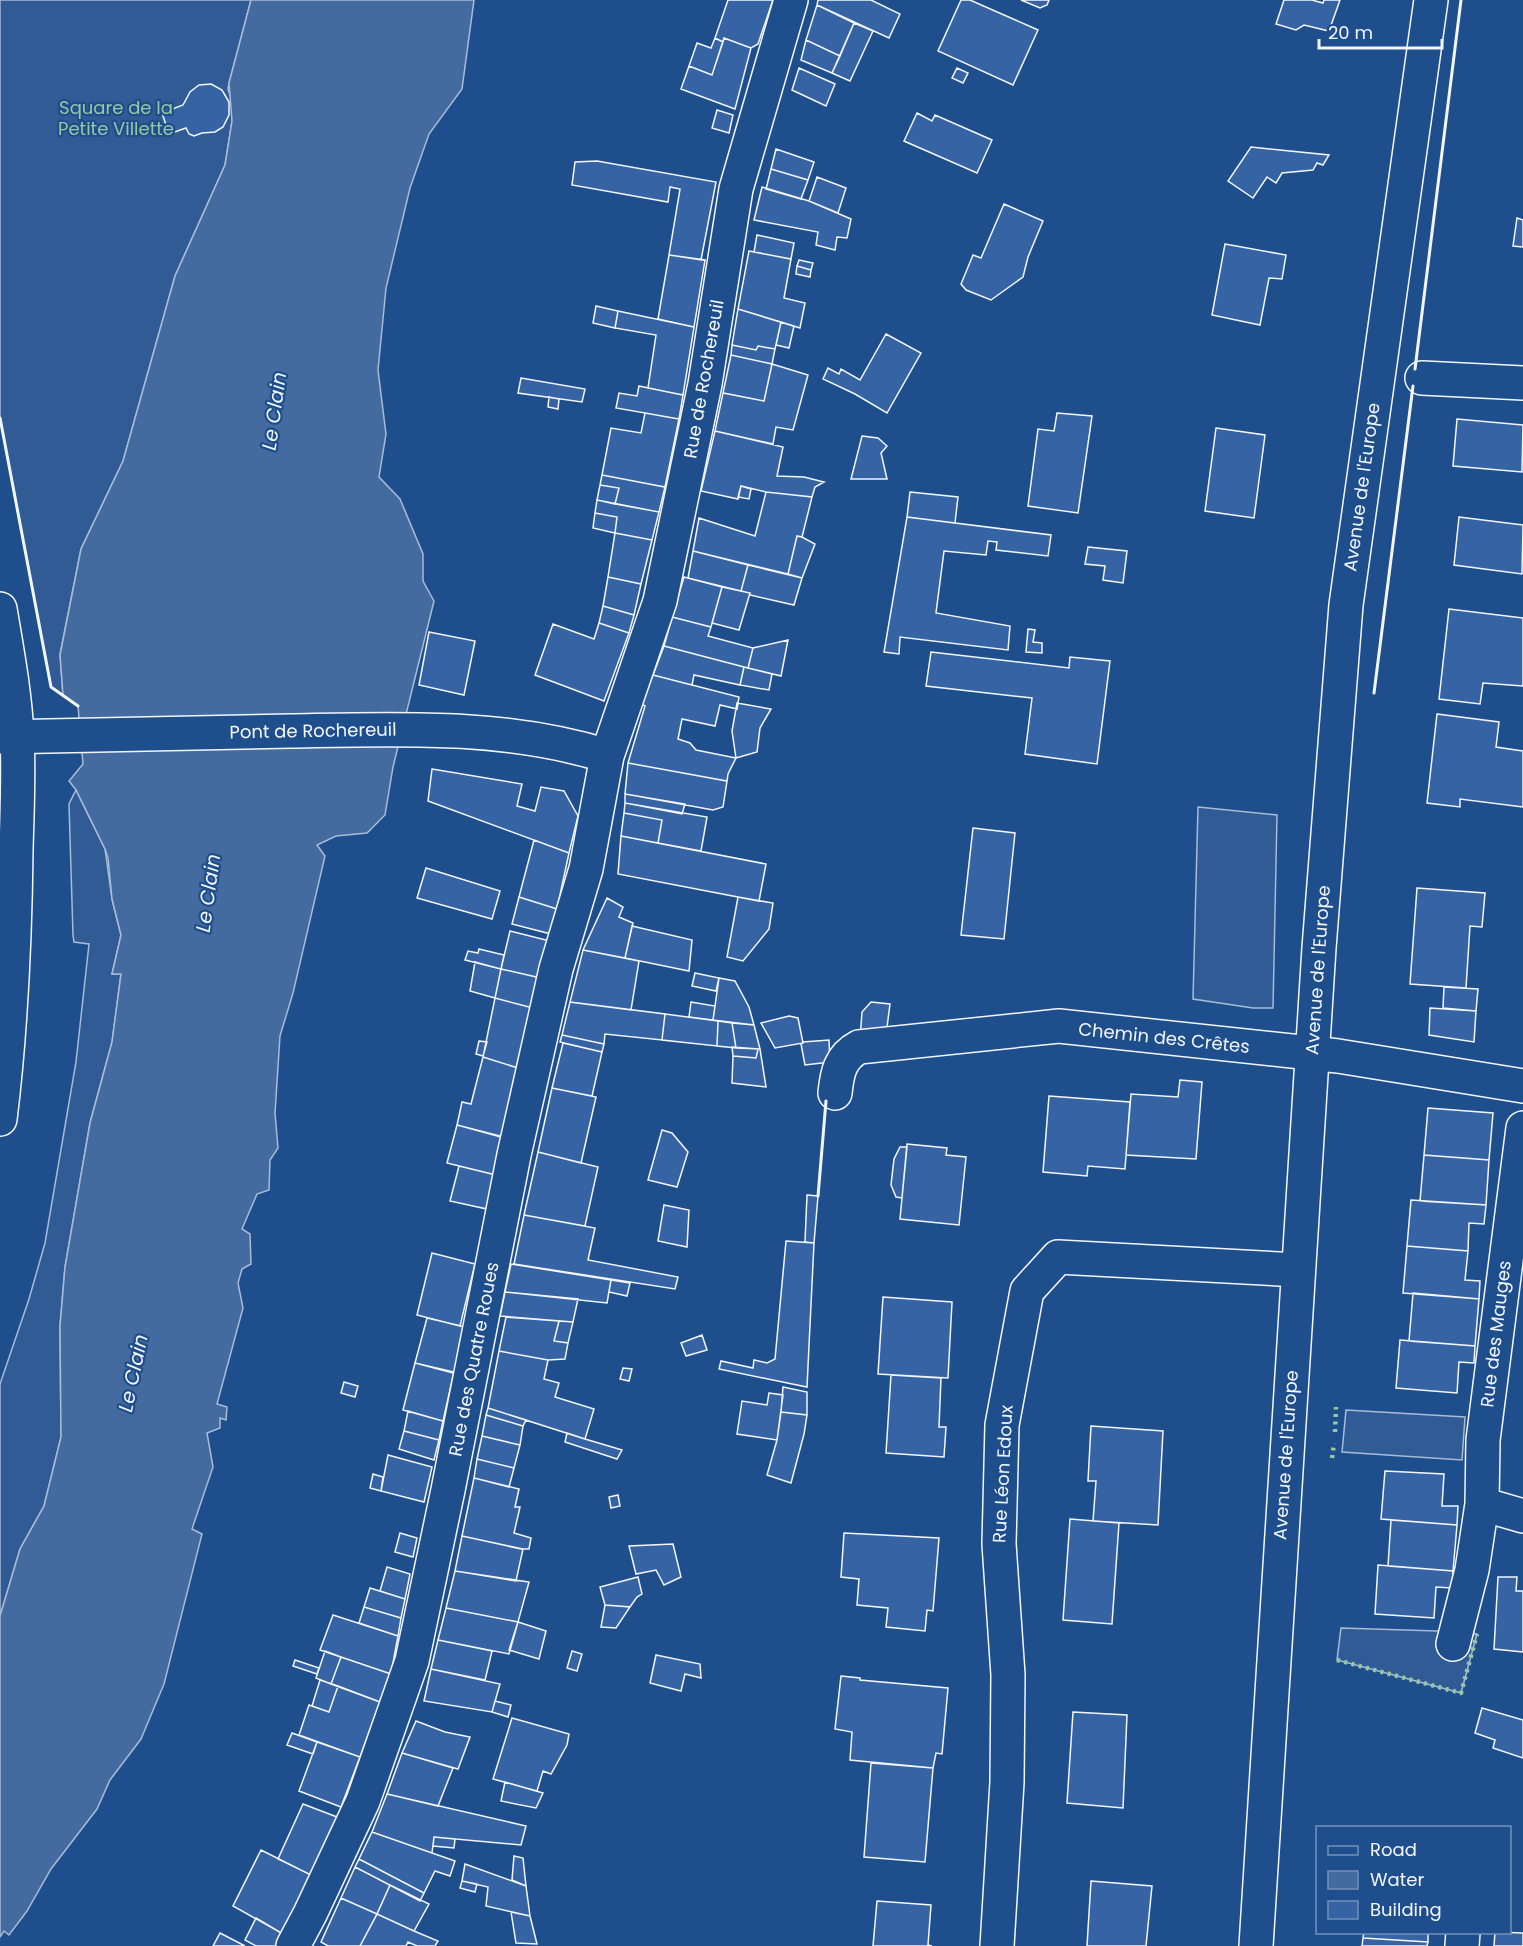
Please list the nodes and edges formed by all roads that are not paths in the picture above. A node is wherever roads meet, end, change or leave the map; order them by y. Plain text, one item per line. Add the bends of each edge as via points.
1 (791, 0) edge
2 (1431, 0) edge
3 (1422, 378) dead end
4 (1523, 383) edge
5 (0, 609) edge
6 (9, 737) edge
7 (607, 756) junction
8 (1312, 1054) junction
9 (1523, 1086) edge
10 (835, 1093) dead end
11 (0, 1119) edge
12 (1523, 1128) edge
13 (1298, 1270) junction
14 (1482, 1504) junction
15 (1523, 1515) edge
16 (1453, 1644) dead end
17 (293, 1946) edge
18 (997, 1946) edge
19 (1256, 1946) edge

1 - 7 street, Rue de Rochereuil via 736,189 705,384 660,601
2 - 8 street, Avenue de l'Europe via 1346,605
3 - 4 street
5 - 6 street via 12,681
6 - 7 street, Pont de Rochereuil via 411,729 507,734
6 - 11 street via 15,938
7 - 17 street, Rue des Quatre Roues via 585,868 556,969 514,1155 412,1661 363,1801
8 - 9 street, Chemin des Crêtes
8 - 10 street, Chemin des Crêtes via 1059,1026 859,1047 842,1063
8 - 13 street, Avenue de l'Europe
12 - 14 street, Rue des Mauges via 1483,1440
13 - 18 street, Rue Léon Edoux via 1058,1257 1027,1291 1002,1425 999,1544 1008,1675
13 - 19 street, Avenue de l'Europe
14 - 15 street
14 - 16 street, Rue des Mauges via 1473,1570

